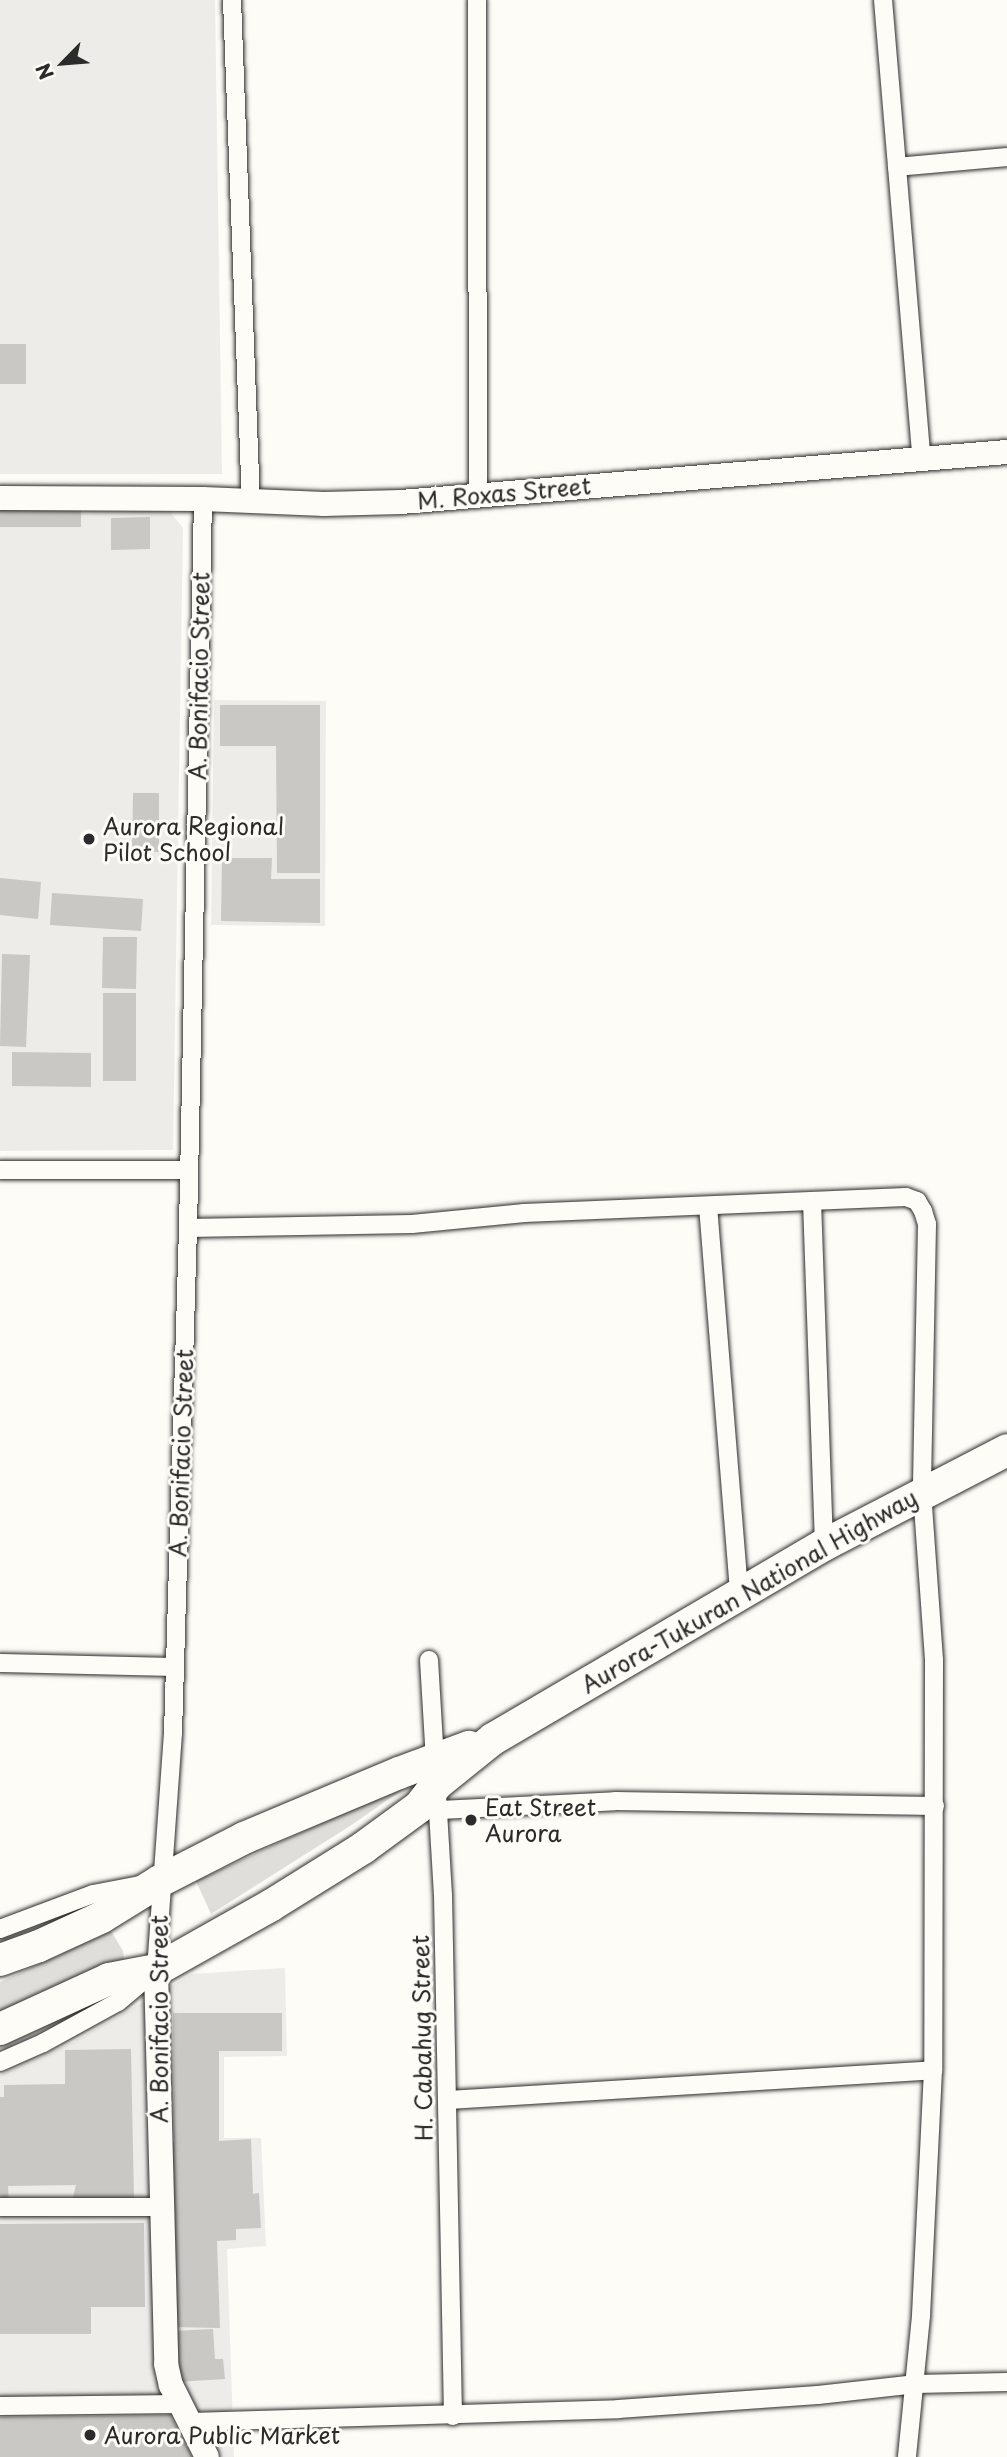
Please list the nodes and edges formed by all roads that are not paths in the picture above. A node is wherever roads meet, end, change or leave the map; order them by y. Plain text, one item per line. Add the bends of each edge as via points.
1 (232, 0) edge
2 (477, 0) edge
3 (883, 0) edge
4 (1007, 157) edge
5 (897, 167) junction
6 (1007, 452) edge
7 (922, 461) junction
8 (0, 498) edge
9 (478, 498) junction
10 (203, 499) junction
11 (251, 503) junction
12 (0, 1170) edge
13 (187, 1170) junction
14 (812, 1200) junction
15 (708, 1206) junction
16 (188, 1228) junction
17 (1007, 1450) edge
18 (922, 1492) junction
19 (824, 1545) junction
20 (739, 1594) junction
21 (429, 1660) dead end
22 (0, 1663) edge
23 (175, 1667) junction
24 (437, 1785) junction
25 (935, 1806) junction
26 (160, 1881) junction
27 (0, 1929) edge
28 (0, 1960) edge
29 (156, 1970) junction
30 (0, 2029) edge
31 (0, 2062) edge
32 (933, 2070) junction
33 (449, 2100) junction
34 (0, 2207) edge
35 (162, 2207) junction
36 (1007, 2382) edge
37 (916, 2384) junction
38 (0, 2406) edge
39 (185, 2413) junction
40 (453, 2416) junction
41 (207, 2457) edge
42 (907, 2457) edge

1 - 11 street
2 - 9 street
3 - 5 street
4 - 5 street
5 - 7 street
6 - 7 street, M. Roxas Street
7 - 9 street, M. Roxas Street
8 - 10 street, M. Roxas Street
9 - 11 street, M. Roxas Street
10 - 11 street, M. Roxas Street
10 - 13 street, A. Bonifacio Street
12 - 13 street
13 - 16 street, A. Bonifacio Street
14 - 15 street
14 - 18 street via 906,1196 917,1201 923,1211 927,1224
14 - 19 street
15 - 16 street via 524,1213 412,1224
15 - 20 street
16 - 23 street, A. Bonifacio Street
17 - 18 highway, Aurora-Tukuran National Highway
18 - 19 highway, Aurora-Tukuran National Highway
18 - 25 street via 934,1660
19 - 20 highway, Aurora-Tukuran National Highway
20 - 24 highway, Aurora-Tukuran National Highway via 494,1739
21 - 24 street, H. Cabahug Street
22 - 23 street
23 - 26 street, A. Bonifacio Street
24 - 25 street via 615,1801
24 - 26 highway, Aurora-Tukuran National Highway via 244,1838
24 - 29 highway, Aurora-Tukuran National Highway via 419,1807 363,1847
24 - 33 street, H. Cabahug Street
25 - 32 street
26 - 27 street, Aurora-Tukuran National Highway via 93,1894
26 - 28 highway, Aurora-Tukuran National Highway via 102,1917
26 - 29 street, A. Bonifacio Street
29 - 30 highway, Aurora-Tukuran National Highway via 109,1979
29 - 31 street, Aurora-Tukuran National Highway via 118,2002
29 - 35 street, A. Bonifacio Street
32 - 33 street
32 - 37 street
33 - 40 street, H. Cabahug Street
34 - 35 street
35 - 39 street, A. Bonifacio Street via 166,2364
36 - 37 street
37 - 40 street via 818,2395
37 - 42 street
38 - 39 street
39 - 40 street
39 - 41 street, A. Bonifacio Street

